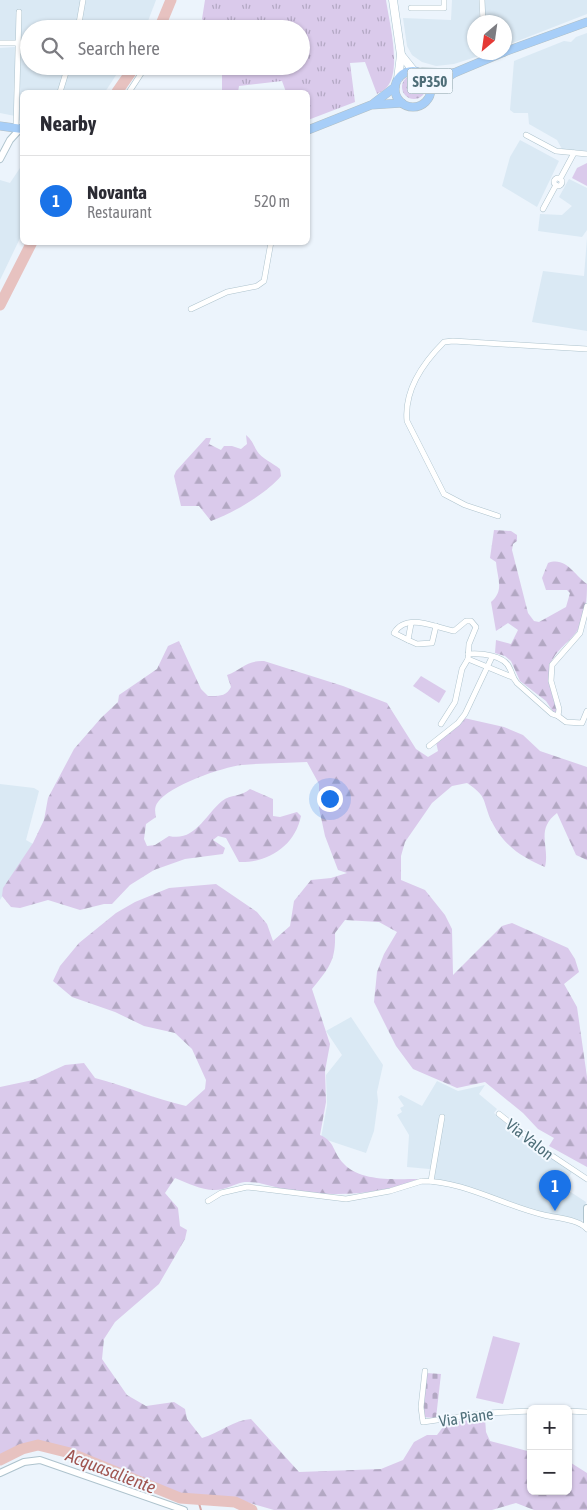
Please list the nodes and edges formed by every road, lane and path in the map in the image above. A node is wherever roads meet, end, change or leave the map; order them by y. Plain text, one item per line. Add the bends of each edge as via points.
1 (83, 0) edge
2 (393, 0) edge
3 (444, 0) edge
4 (482, 0) edge
5 (411, 8) dead end
6 (19, 12) dead end
7 (483, 15) edge
8 (80, 20) edge
9 (587, 22) edge
10 (0, 43) edge
11 (19, 43) junction
12 (512, 49) edge
13 (401, 54) junction
14 (479, 60) edge
15 (413, 70) junction
16 (422, 72) junction
17 (454, 73) junction
18 (65, 75) edge
19 (140, 75) edge
20 (398, 78) junction
21 (395, 87) junction
22 (61, 90) edge
23 (130, 90) edge
24 (432, 90) junction
25 (402, 103) junction
26 (371, 105) junction
27 (13, 128) edge
28 (310, 129) edge
29 (526, 135) dead end
30 (10, 140) junction
31 (0, 150) edge
32 (574, 153) junction
33 (587, 154) edge
34 (0, 158) edge
35 (543, 209) dead end
36 (270, 245) edge
37 (191, 309) dead end
38 (587, 349) edge
39 (498, 516) dead end
40 (587, 606) edge
41 (411, 624) junction
42 (436, 626) junction
43 (408, 640) junction
44 (468, 656) junction
45 (492, 657) junction
46 (487, 668) junction
47 (512, 677) junction
48 (587, 711) edge
49 (558, 716) junction
50 (441, 724) dead end
51 (429, 746) dead end
52 (499, 1114) dead end
53 (442, 1117) dead end
54 (587, 1179) edge
55 (431, 1181) junction
56 (218, 1195) junction
57 (208, 1201) dead end
58 (209, 1208) dead end
59 (587, 1208) edge
60 (587, 1228) edge
61 (425, 1371) dead end
62 (572, 1410) edge
63 (527, 1411) edge
64 (587, 1412) edge
65 (0, 1473) edge
66 (184, 1510) edge

1 - 8 street
2 - 13 main road
3 - 5 street via 444,8
4 - 7 street
6 - 11 street
9 - 12 main road
10 - 11 street
11 - 27 street
13 - 15 main road
13 - 20 main road
14 - 17 main road
15 - 16 main road, SP350
15 - 20 main road, SP350
16 - 17 main road
16 - 24 main road, SP350
17 - 24 main road
18 - 22 street
19 - 23 street
20 - 21 main road, SP350
21 - 25 main road, SP350 via 396,96
21 - 26 main road, SP350
24 - 25 main road, SP350 via 423,104 412,107
25 - 26 main road, SP350
26 - 28 main road, SP350
27 - 30 street
27 - 30 street
29 - 32 street via 556,151
30 - 34 street
31 - 34 street
32 - 33 street
32 - 35 street via 560,179 562,184 556,185
36 - 37 street via 264,281 257,286 227,292
38 - 39 street via 444,342 410,390 407,421 444,494
40 - 49 street via 580,633 552,665
41 - 42 street via 422,622
41 - 43 street
41 - 43 street via 403,624 394,632
42 - 43 street via 431,644
42 - 44 street via 454,631 466,621 475,623
44 - 45 street
44 - 46 street
44 - 50 street via 455,702
45 - 46 street
45 - 47 street via 504,661
46 - 47 street
46 - 51 street via 461,720
47 - 49 street
48 - 49 street via 582,723 566,722
52 - 54 street, Via Valon via 542,1149
53 - 55 street
55 - 56 street via 364,1197 346,1198 258,1187
55 - 60 street
56 - 57 street
56 - 58 street
59 - 60 street
61 - 63 street, Via Piane via 421,1407 423,1422
62 - 64 street
65 - 66 street via 24,1462 40,1460

